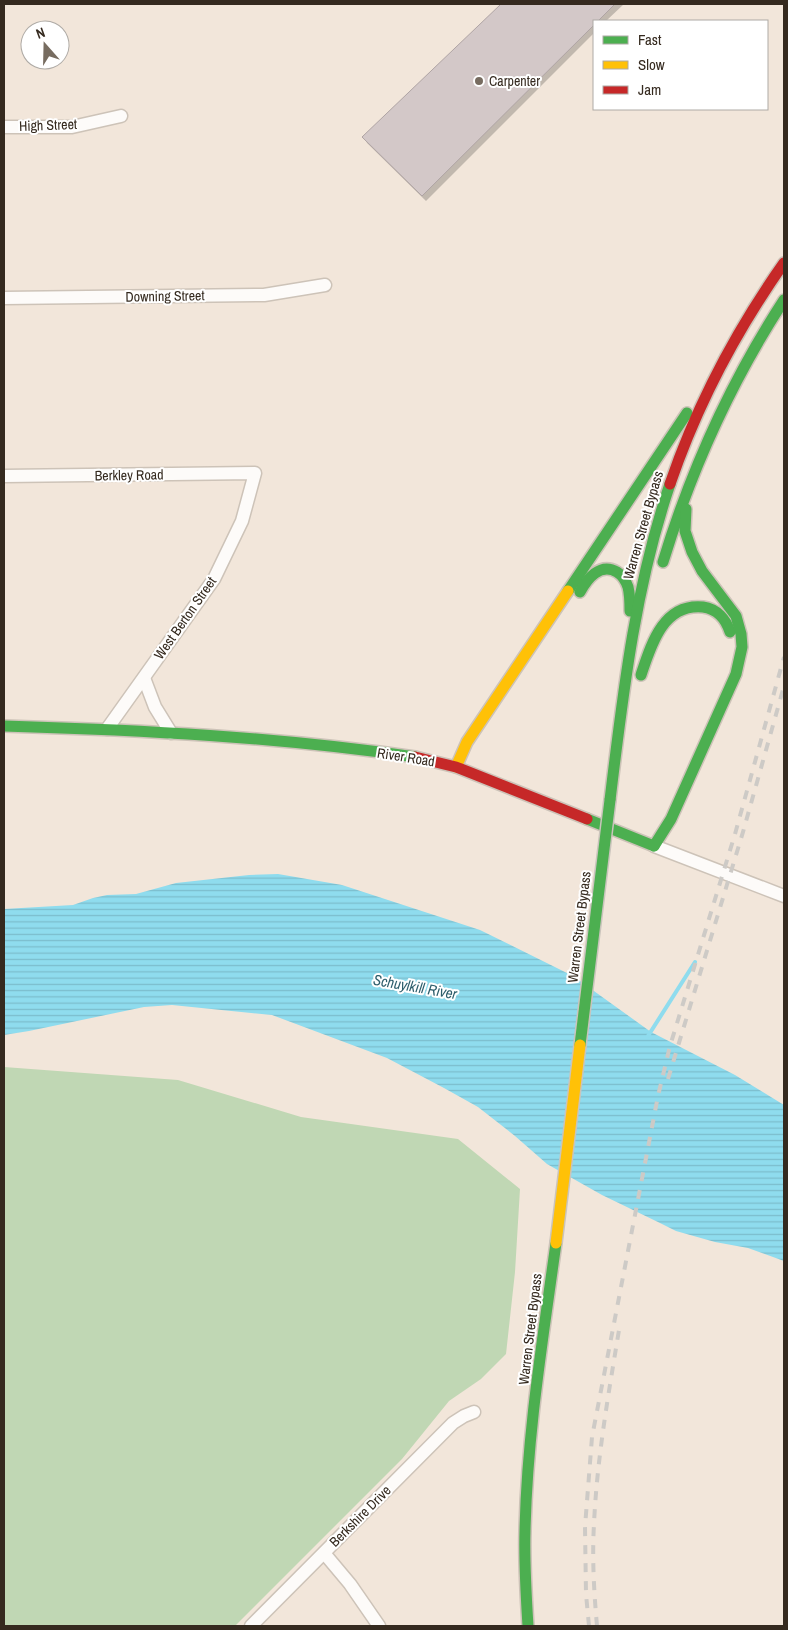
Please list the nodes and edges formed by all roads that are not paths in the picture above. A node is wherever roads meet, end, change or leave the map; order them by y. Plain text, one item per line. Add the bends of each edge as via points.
1 (122, 116) dead end
2 (4, 126) edge
3 (784, 263) edge
4 (325, 285) dead end
5 (4, 298) edge
6 (784, 300) edge
7 (731, 347) junction
8 (255, 473) joint
9 (4, 476) edge
10 (691, 478) junction
11 (659, 576) dead end
12 (649, 626) dead end
13 (630, 640) junction
14 (144, 678) junction
15 (4, 726) edge
16 (107, 729) junction
17 (171, 733) junction
18 (456, 768) junction
19 (622, 825) dead end
20 (620, 845) dead end
21 (654, 846) junction
22 (784, 896) edge
23 (474, 1412) dead end
24 (324, 1553) junction
25 (264, 1621) edge
26 (250, 1626) edge
27 (379, 1626) edge
28 (528, 1626) edge

1 - 2 street, High Street via 72,127
3 - 7 main road, Warren Street Bypass
4 - 5 street, Downing Street via 264,295
6 - 10 main road via 732,386
7 - 13 main road, Warren Street Bypass via 699,410 666,496 644,572
7 - 18 main road via 467,742
8 - 9 street, Berkley Road
8 - 14 street, West Berton Street via 242,521 214,579
10 - 11 main road
10 - 21 main road via 684,523 688,545 701,570 734,613 740,631 741,652 736,674 671,819
12 - 21 main road via 640,680 656,634 677,612 694,607 716,611 730,629 732,641 727,670 662,815
13 - 18 main road via 630,595 625,580 616,571 599,570 586,582 475,748
13 - 28 main road, Warren Street Bypass, bridge via 528,1476 525,1543
14 - 16 street, West Berton Street
14 - 17 street via 155,707
15 - 16 main road, River Road
16 - 17 main road, River Road
17 - 18 main road, River Road via 386,753
18 - 21 main road, River Road
19 - 20 main road
21 - 22 street, River Road
23 - 24 street, Berkshire Drive via 453,1423
24 - 25 street, Berkshire Drive
24 - 27 street
25 - 26 street, Berkshire Drive

